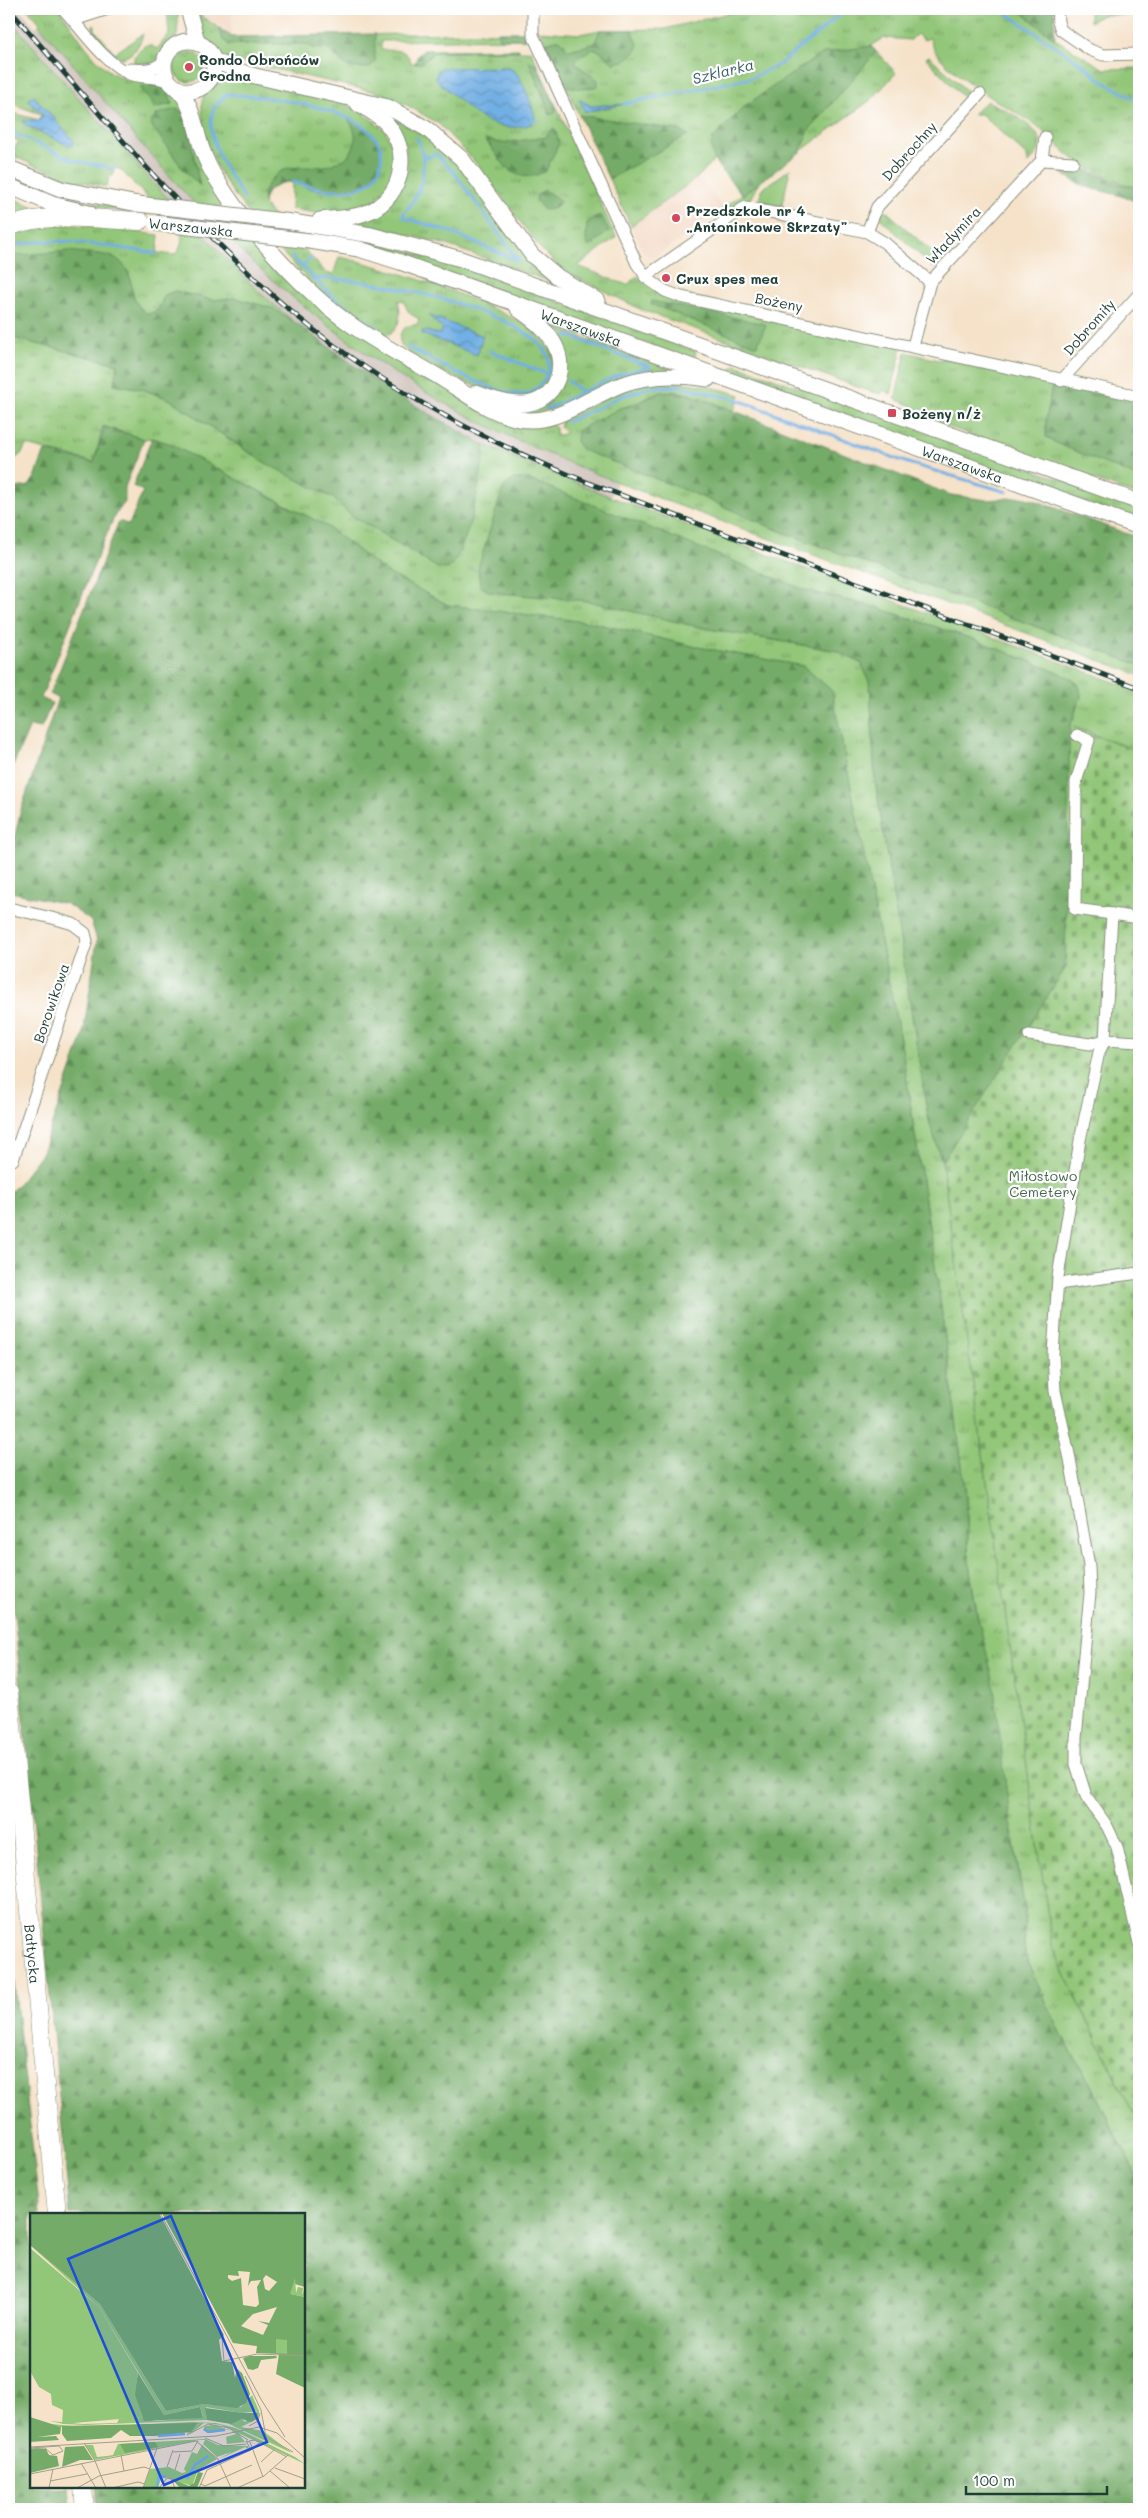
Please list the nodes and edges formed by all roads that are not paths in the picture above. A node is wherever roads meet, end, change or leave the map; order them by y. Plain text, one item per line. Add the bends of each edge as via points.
1 (63, 9) edge
2 (108, 9) edge
3 (187, 9) edge
4 (532, 9) edge
5 (1057, 9) edge
6 (74, 20) junction
7 (198, 44) junction
8 (178, 45) junction
9 (1139, 54) edge
10 (166, 58) junction
11 (212, 60) junction
12 (119, 67) junction
13 (247, 74) junction
14 (206, 83) junction
15 (174, 86) junction
16 (980, 94) dead end
17 (346, 97) junction
18 (195, 124) junction
19 (1045, 137) dead end
20 (1042, 160) junction
21 (1073, 162) dead end
22 (9, 168) edge
23 (9, 186) edge
24 (144, 216) junction
25 (292, 222) junction
26 (9, 227) edge
27 (867, 232) junction
28 (646, 276) junction
29 (930, 282) junction
30 (1139, 294) edge
31 (495, 296) junction
32 (637, 322) junction
33 (913, 346) junction
34 (444, 380) junction
35 (1061, 380) junction
36 (763, 392) junction
37 (1139, 396) edge
38 (1139, 502) edge
39 (1139, 527) edge
40 (1076, 735) dead end
41 (9, 908) edge
42 (1112, 914) junction
43 (1139, 918) edge
44 (1029, 1035) dead end
45 (1105, 1040) junction
46 (1139, 1042) edge
47 (13, 1160) dead end
48 (1139, 1273) edge
49 (1058, 1284) junction
50 (9, 1693) edge
51 (1139, 1943) edge
52 (57, 2213) edge
53 (83, 2488) edge
54 (85, 2509) edge

1 - 6 street
2 - 6 street
3 - 7 main road
3 - 8 main road
4 - 28 street, Bożeny via 533,35 630,250
5 - 9 street via 1061,30 1090,50 1102,55
6 - 12 street via 104,56
7 - 8 main road via 187,42
7 - 11 main road via 206,49
8 - 10 main road
10 - 12 street via 153,68
10 - 15 main road via 165,74
11 - 13 main road
11 - 14 main road via 213,71
12 - 15 street via 134,76 160,78
13 - 14 main road via 218,76
13 - 17 main road
14 - 15 main road via 191,91
14 - 18 main road via 198,94
15 - 18 main road via 185,96
16 - 27 street, Dobrochny via 878,207
17 - 25 main road via 379,116 394,135 401,155 398,182 386,200 367,212 344,218
17 - 32 main road via 388,107 440,138 462,159 532,254 558,277
18 - 34 main road via 207,161 224,192 304,285 352,326
19 - 20 street
20 - 21 street
20 - 29 street, Władymira
22 - 24 main road, Warszawska
23 - 24 main road, Warszawska via 76,210
24 - 25 main road, Warszawska, bridge
24 - 26 main road via 45,219
24 - 31 main road, Warszawska, bridge via 310,241 378,255
25 - 32 main road, Warszawska via 354,231 439,252
27 - 28 street via 745,207
27 - 29 street via 885,243
28 - 33 street, Bożeny via 665,291 690,300
29 - 33 street, Władymira
30 - 35 street, Dobromiły
31 - 34 main road via 526,316 552,340 561,366 554,386 536,401 515,404
31 - 36 main road, Warszawska
32 - 38 main road, Warszawska
33 - 35 street, Bożeny
34 - 36 main road via 494,411 526,420 554,416 623,384 658,375 697,377
35 - 37 street, Bożeny
36 - 39 main road, Warszawska
40 - 42 street via 1088,740 1076,782 1075,909
41 - 47 street, Borowikowa via 73,924 85,933 87,941
42 - 43 street
42 - 45 street
44 - 45 street via 1090,1044
45 - 46 street
45 - 49 street via 1099,1052 1082,1130
48 - 49 street
49 - 51 street via 1053,1354 1055,1391 1089,1566 1090,1593 1076,1764 1086,1796 1117,1847
50 - 52 main road, Bałtycka
53 - 54 main road

